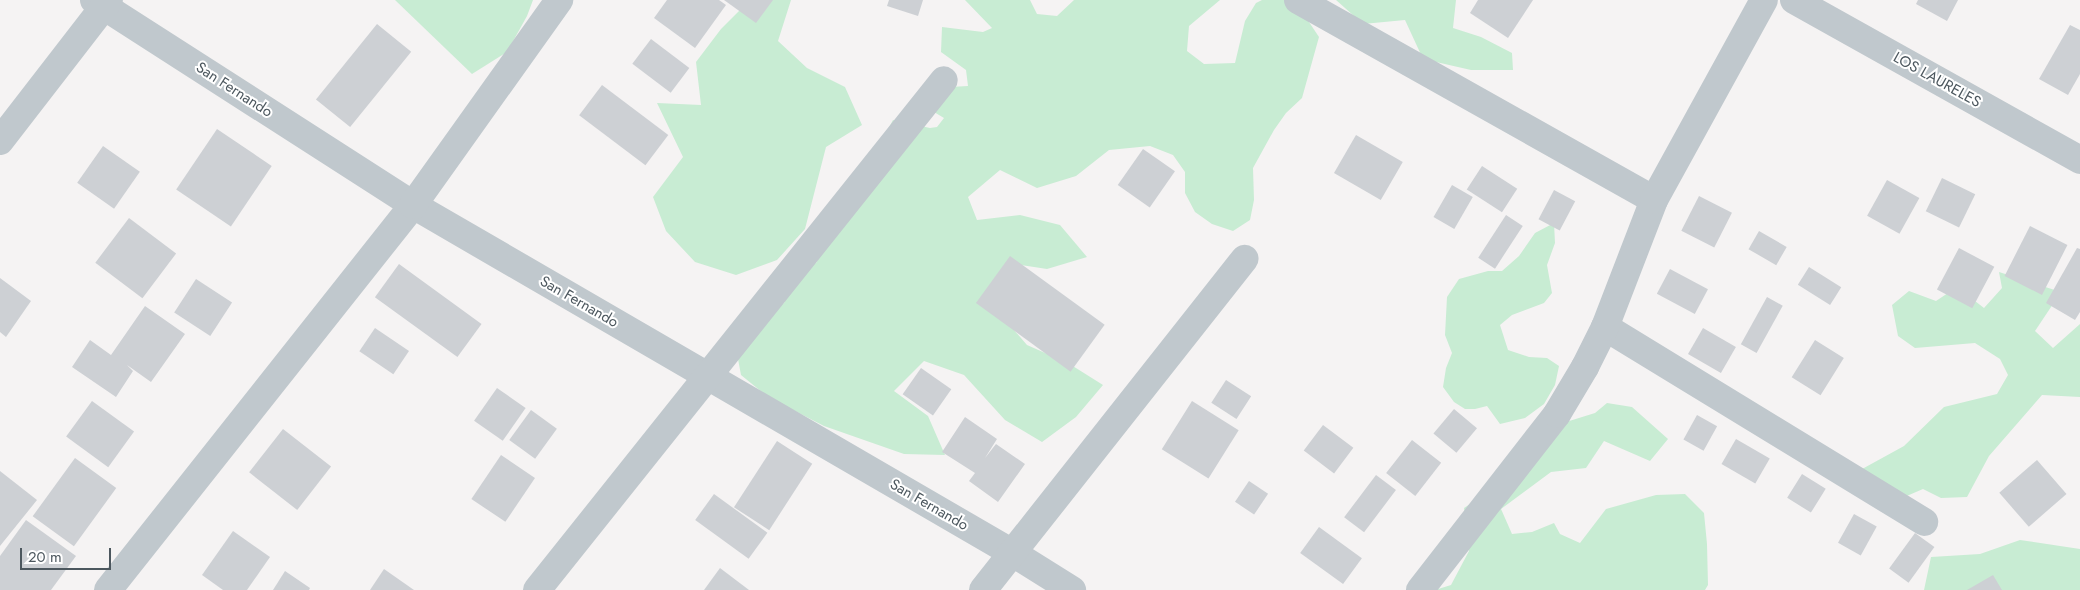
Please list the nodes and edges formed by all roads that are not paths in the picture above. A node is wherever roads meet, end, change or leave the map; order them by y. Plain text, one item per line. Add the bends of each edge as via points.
1 (559, 0) edge
2 (1298, 0) edge
3 (1764, 0) edge
4 (1794, 0) edge
5 (102, 2) edge
6 (944, 80) dead end
7 (0, 141) edge
8 (2080, 160) edge
9 (1654, 200) junction
10 (413, 206) junction
11 (1244, 259) dead end
12 (1606, 327) junction
13 (706, 377) junction
14 (1924, 522) dead end
15 (1011, 552) junction
16 (108, 590) edge
17 (537, 590) edge
18 (983, 590) edge
19 (1072, 590) edge
20 (1420, 590) edge

1 - 10 street
2 - 9 street
3 - 9 street
4 - 8 street, LOS LAURELES
5 - 7 street
5 - 10 street, San Fernando
6 - 13 street
9 - 12 street
10 - 13 street, San Fernando
10 - 16 street
11 - 15 street
12 - 14 street
12 - 20 street via 1557,414
13 - 15 street, San Fernando
13 - 17 street
15 - 18 street
15 - 19 street, San Fernando

